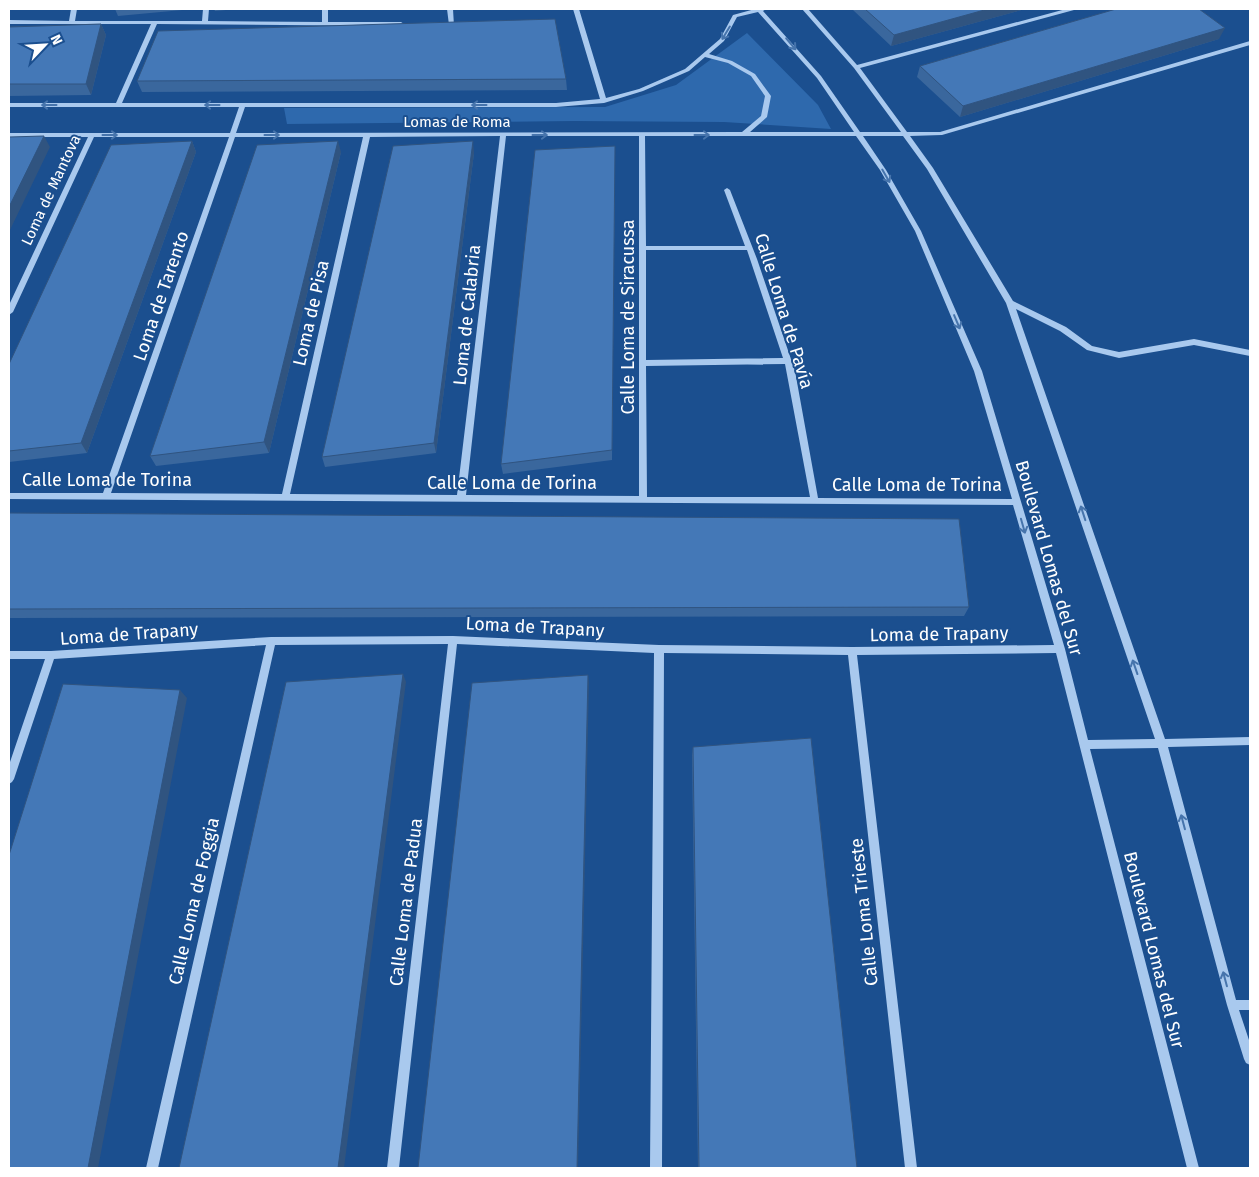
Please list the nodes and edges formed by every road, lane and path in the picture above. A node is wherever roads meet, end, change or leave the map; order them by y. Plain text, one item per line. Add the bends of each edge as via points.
1 (74, 9) edge
2 (206, 9) edge
3 (325, 9) edge
4 (450, 9) edge
5 (576, 9) edge
6 (760, 9) edge
7 (805, 9) edge
8 (1072, 9) edge
9 (9, 22) edge
10 (72, 22) junction
11 (205, 22) junction
12 (155, 23) junction
13 (325, 24) junction
14 (413, 24) edge
15 (461, 24) edge
16 (442, 25) edge
17 (452, 25) junction
18 (1250, 43) edge
19 (704, 55) junction
20 (856, 67) junction
21 (604, 101) junction
22 (9, 105) edge
23 (118, 105) junction
24 (243, 105) junction
25 (743, 134) junction
26 (860, 134) junction
27 (905, 134) junction
28 (9, 135) edge
29 (92, 135) junction
30 (233, 135) junction
31 (367, 135) junction
32 (503, 135) junction
33 (642, 135) junction
34 (727, 190) dead end
35 (642, 248) junction
36 (750, 248) junction
37 (1010, 304) junction
38 (9, 312) edge
39 (1250, 354) edge
40 (787, 361) junction
41 (643, 363) junction
42 (9, 496) edge
43 (106, 497) junction
44 (285, 498) junction
45 (462, 499) junction
46 (643, 500) junction
47 (815, 501) junction
48 (1016, 502) junction
49 (454, 640) junction
50 (271, 641) junction
51 (659, 649) junction
52 (1060, 649) junction
53 (852, 651) junction
54 (9, 655) edge
55 (51, 655) junction
56 (1250, 741) edge
57 (1162, 744) junction
58 (1084, 745) junction
59 (9, 779) edge
60 (1232, 1005) junction
61 (1250, 1005) edge
62 (1250, 1058) edge
63 (152, 1168) edge
64 (393, 1168) edge
65 (656, 1168) edge
66 (911, 1168) edge
67 (1194, 1168) edge

1 - 10 street
2 - 11 street
3 - 13 street
4 - 17 street
5 - 21 street
6 -> 19 street, Lomas de Roma via 735,16 722,40
6 -> 26 street, Boulevard Lomas del Sur via 819,77
7 - 20 street
8 - 20 street
9 - 10 street
10 - 12 street
11 - 12 street
11 - 13 street
12 - 23 street
13 - 14 street
15 - 17 street
16 - 17 street
18 - 27 street, Lomas de Roma via 940,134
19 - 21 street, Lomas de Roma via 687,70 641,90
19 - 25 street via 730,62 753,75 768,96 764,117
20 - 27 street
21 -> 24 street, Lomas de Roma via 556,105
23 -> 22 street, Lomas de Roma
24 -> 23 street, Lomas de Roma
24 - 30 street, Loma de Tarento
25 - 26 street, Lomas de Roma
33 -> 25 street, Lomas de Roma
26 - 27 street, Lomas de Roma
26 -> 48 street, Boulevard Lomas del Sur via 918,231 978,371
27 - 37 street via 930,168
28 - 29 street, Lomas de Roma
29 -> 30 street, Lomas de Roma
29 - 38 street, Loma de Mantova
30 -> 31 street, Lomas de Roma
30 - 43 street, Loma de Tarento
31 - 32 street, Lomas de Roma
31 - 44 street, Loma de Pisa
32 -> 33 street, Lomas de Roma
32 - 45 street, Loma de Calabria
33 - 35 street, Calle Loma de Siracussa
34 - 36 street, Calle Loma de Pavía
35 - 36 street
35 - 41 street, Calle Loma de Siracussa
36 - 40 street, Calle Loma de Pavía
37 - 39 street via 1064,329 1090,348 1119,355 1194,342
57 -> 37 street
40 - 41 street
40 - 47 street, Calle Loma de Pavía
41 - 46 street, Calle Loma de Siracussa
42 - 43 street, Calle Loma de Torina
43 - 44 street, Calle Loma de Torina
44 - 45 street, Calle Loma de Torina
45 - 46 street, Calle Loma de Torina
46 - 47 street, Calle Loma de Torina
47 - 48 street, Calle Loma de Torina
48 -> 52 street, Boulevard Lomas del Sur
49 - 50 street, Loma de Trapany
49 - 51 street, Loma de Trapany
49 - 64 street, Calle Loma de Padua
50 - 55 street, Loma de Trapany
50 - 63 street, Calle Loma de Foggia
51 - 53 street, Loma de Trapany
51 - 65 street
52 - 53 street, Loma de Trapany
52 - 58 street, Boulevard Lomas del Sur
53 - 66 street, Calle Loma Trieste
54 - 55 street, Loma de Trapany
55 - 59 street
56 - 57 street
57 - 58 street
60 -> 57 street
58 - 67 street, Boulevard Lomas del Sur
60 - 61 street
60 - 62 street

